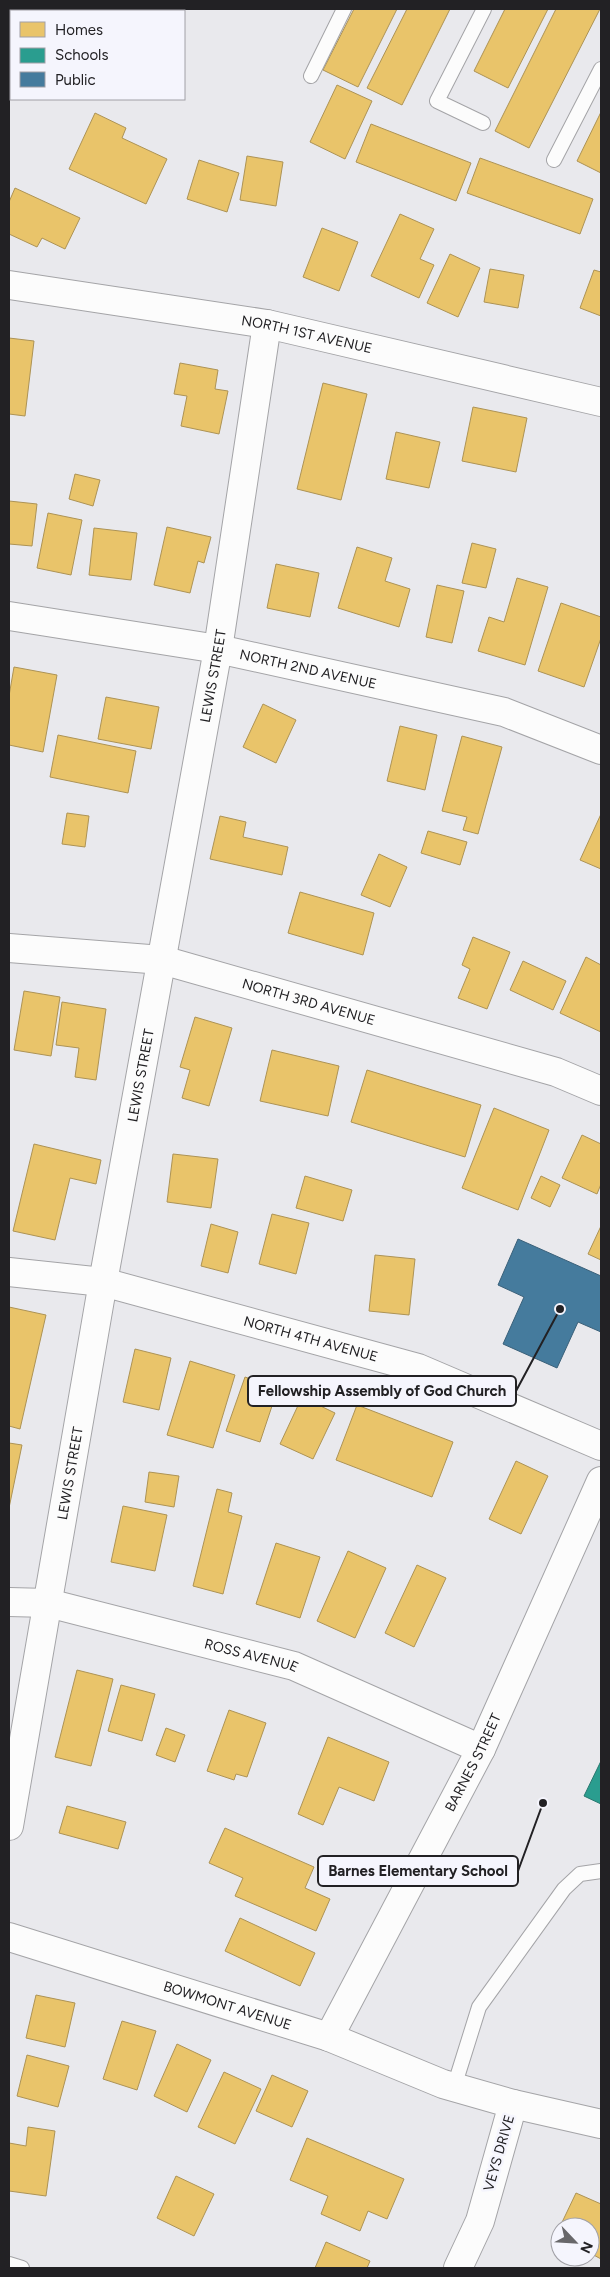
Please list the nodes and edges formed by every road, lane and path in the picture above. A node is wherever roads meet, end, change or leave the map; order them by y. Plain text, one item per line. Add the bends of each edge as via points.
1 (344, 9) edge
2 (484, 9) edge
3 (601, 69) edge
4 (311, 76) dead end
5 (483, 123) dead end
6 (554, 160) dead end
7 (9, 285) edge
8 (267, 324) junction
9 (601, 402) edge
10 (9, 616) edge
11 (218, 649) junction
12 (601, 750) edge
13 (9, 948) edge
14 (162, 960) junction
15 (601, 1091) edge
16 (9, 1272) edge
17 (102, 1282) junction
18 (601, 1446) edge
19 (601, 1481) edge
20 (594, 1515) edge
21 (9, 1602) edge
22 (48, 1603) junction
23 (481, 1748) junction
24 (9, 1826) edge
25 (601, 1871) edge
26 (9, 1937) edge
27 (329, 2038) junction
28 (449, 2085) junction
29 (513, 2104) junction
30 (601, 2124) edge
31 (9, 2264) edge
32 (22, 2268) edge
33 (458, 2268) edge

1 - 4 lane
2 - 5 lane via 437,101
3 - 6 lane
7 - 8 street, NORTH 1ST AVENUE
8 - 9 street, NORTH 1ST AVENUE
8 - 11 street, LEWIS STREET
10 - 11 street, NORTH 2ND AVENUE
11 - 12 street, NORTH 2ND AVENUE via 504,712
11 - 14 street, LEWIS STREET
13 - 14 street, NORTH 3RD AVENUE
14 - 15 street, NORTH 3RD AVENUE via 556,1072
14 - 17 street, LEWIS STREET
16 - 17 street, NORTH 4TH AVENUE
17 - 18 street, NORTH 4TH AVENUE via 418,1368
17 - 22 street, LEWIS STREET
19 - 20 street, BARNES STREET
20 - 23 street, BARNES STREET
21 - 22 street, ROSS AVENUE
22 - 23 street, ROSS AVENUE via 294,1666
22 - 24 street, LEWIS STREET
23 - 27 street, BARNES STREET
25 - 28 lane via 580,1874 564,1889 479,2007
26 - 27 street, BOWMONT AVENUE
27 - 28 street, BOWMONT AVENUE
28 - 29 street, VEYS DRIVE
29 - 30 street
29 - 33 street, VEYS DRIVE via 480,2221
31 - 32 lane

